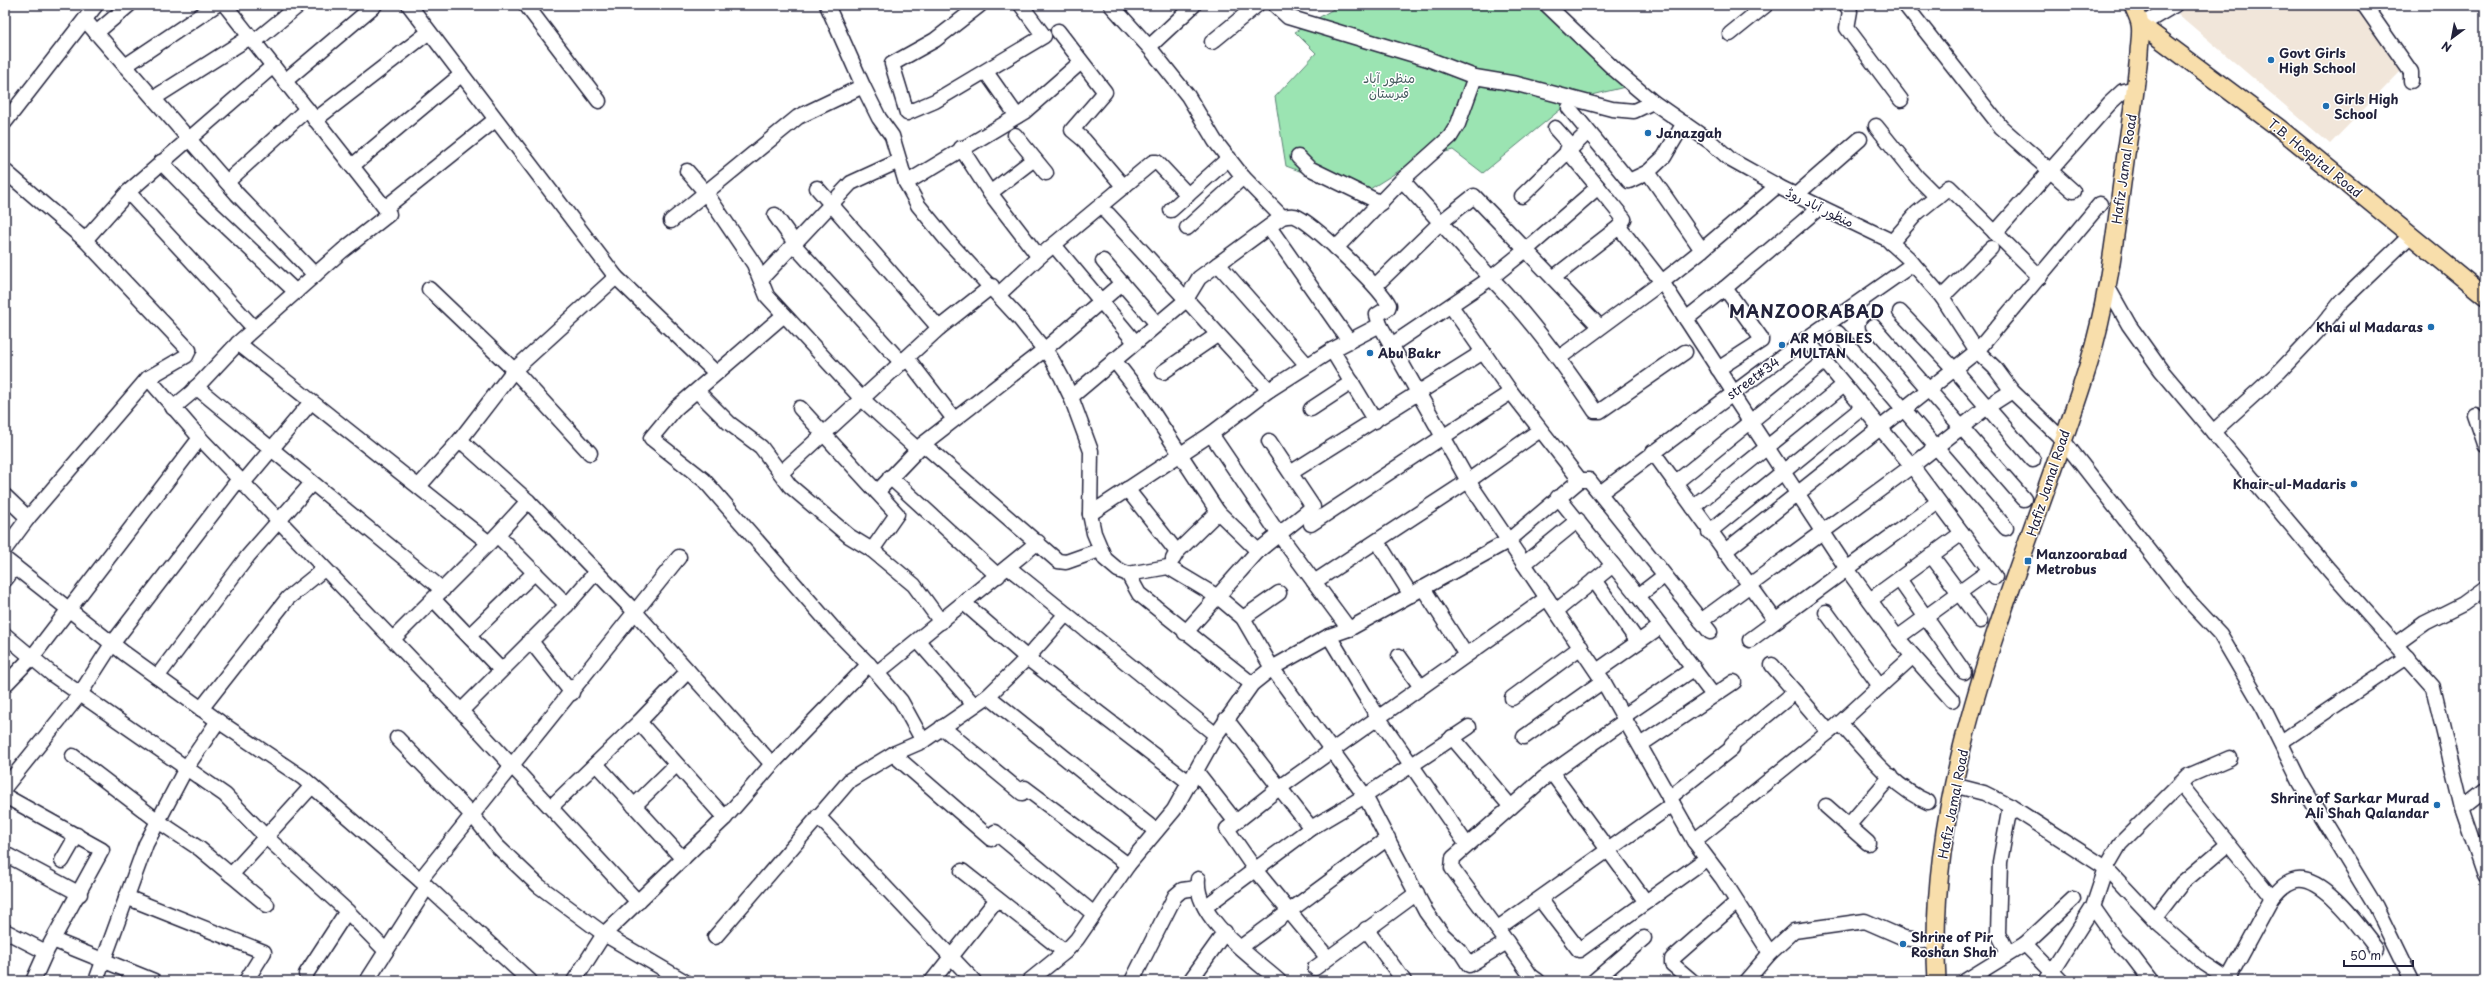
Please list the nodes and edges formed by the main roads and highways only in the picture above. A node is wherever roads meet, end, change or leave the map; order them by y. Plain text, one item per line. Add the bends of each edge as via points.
1 (2133, 5) edge
2 (2141, 25) junction
3 (2485, 296) edge
4 (1937, 981) edge

1 - 2 main road, Hafiz Jamal Road
2 - 3 main road, T.B. Hospital Road via 2279,128
2 - 4 main road, Hafiz Jamal Road via 2136,88 2107,286 2090,361 1981,677 1953,786 1938,889 1935,942

